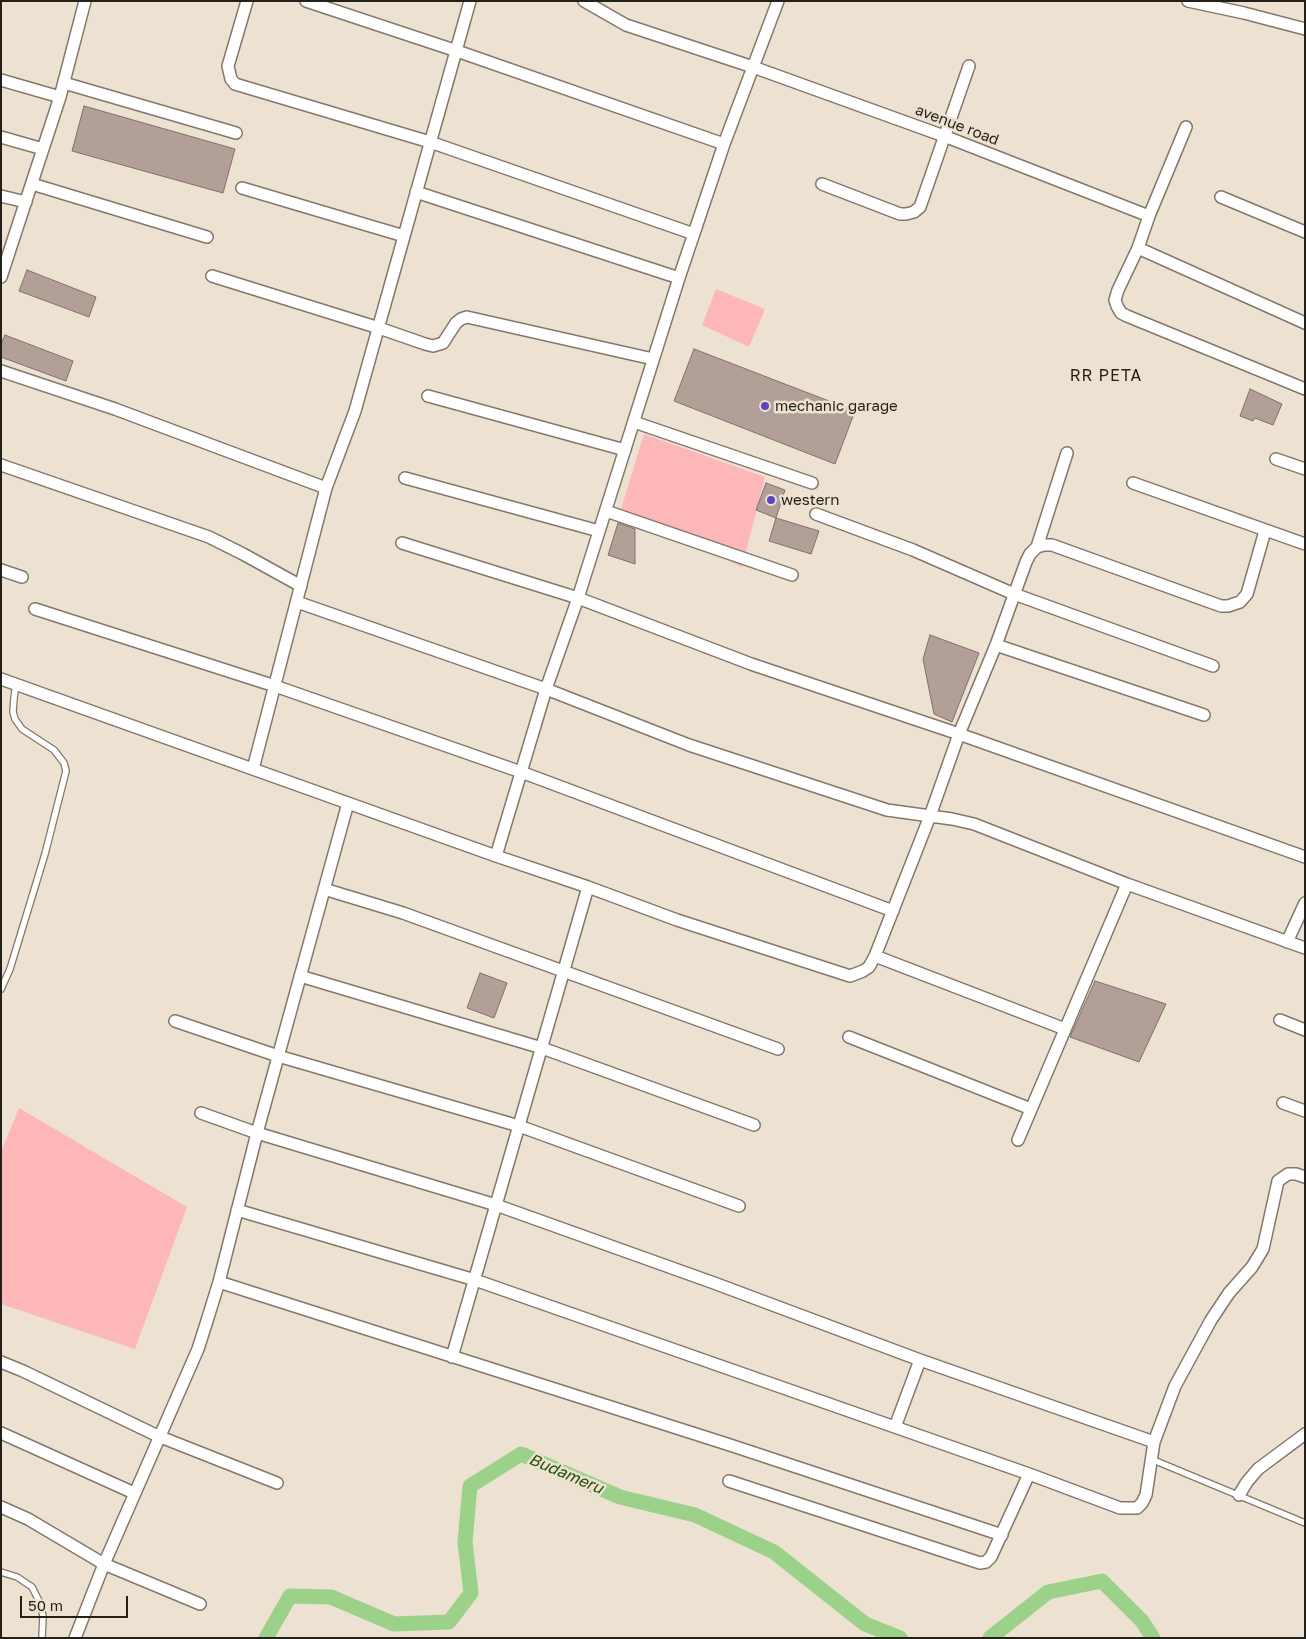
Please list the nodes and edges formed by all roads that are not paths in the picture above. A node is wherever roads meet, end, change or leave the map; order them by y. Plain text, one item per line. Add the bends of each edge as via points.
1 (85, 1) edge
2 (247, 1) edge
3 (306, 1) edge
4 (470, 1) edge
5 (584, 1) edge
6 (778, 1) edge
7 (1188, 1) edge
8 (1246, 7) edge
9 (1305, 29) edge
10 (456, 51) junction
11 (969, 66) dead end
12 (753, 67) junction
13 (1, 80) edge
14 (64, 83) junction
15 (60, 97) junction
16 (1186, 127) dead end
17 (236, 133) dead end
18 (944, 136) junction
19 (1, 137) edge
20 (430, 142) junction
21 (724, 144) junction
22 (43, 149) junction
23 (32, 184) junction
24 (822, 184) dead end
25 (242, 188) dead end
26 (416, 192) junction
27 (1, 196) edge
28 (1221, 197) dead end
29 (26, 202) junction
30 (1149, 216) junction
31 (1305, 232) edge
32 (694, 234) junction
33 (404, 236) junction
34 (207, 237) dead end
35 (1138, 248) junction
36 (2, 274) edge
37 (212, 276) dead end
38 (679, 278) junction
39 (1305, 323) edge
40 (379, 328) junction
41 (654, 359) junction
42 (1, 371) edge
43 (1305, 389) edge
44 (428, 396) dead end
45 (634, 422) junction
46 (625, 450) junction
47 (1067, 453) dead end
48 (1276, 459) dead end
49 (1, 465) edge
50 (1305, 469) edge
51 (405, 478) dead end
52 (812, 483) dead end
53 (1133, 483) dead end
54 (326, 488) junction
55 (606, 511) junction
56 (816, 514) dead end
57 (599, 531) junction
58 (1265, 531) junction
59 (402, 543) dead end
60 (1305, 544) edge
61 (1036, 547) junction
62 (1, 570) edge
63 (792, 576) dead end
64 (22, 577) dead end
65 (301, 586) junction
66 (1014, 594) junction
67 (578, 598) junction
68 (297, 602) junction
69 (35, 609) dead end
70 (996, 645) junction
71 (1213, 666) dead end
72 (1, 679) edge
73 (16, 684) junction
74 (275, 686) junction
75 (546, 689) junction
76 (1204, 715) dead end
77 (959, 734) junction
78 (253, 769) junction
79 (521, 772) junction
80 (348, 803) junction
81 (930, 816) junction
82 (496, 856) junction
83 (1305, 857) edge
84 (1127, 884) junction
85 (588, 887) junction
86 (324, 889) junction
87 (1305, 903) edge
88 (893, 910) junction
89 (1286, 942) junction
90 (1305, 948) edge
91 (875, 956) junction
92 (564, 971) junction
93 (300, 976) junction
94 (1, 989) edge
95 (1280, 1020) dead end
96 (175, 1021) dead end
97 (1065, 1029) junction
98 (1305, 1030) edge
99 (849, 1036) dead end
100 (542, 1048) junction
101 (778, 1049) dead end
102 (278, 1056) junction
103 (1283, 1103) dead end
104 (1031, 1109) junction
105 (1305, 1111) edge
106 (201, 1113) dead end
107 (754, 1125) dead end
108 (519, 1126) junction
109 (256, 1132) junction
110 (1018, 1140) dead end
111 (1305, 1176) edge
112 (496, 1205) junction
113 (739, 1206) dead end
114 (237, 1210) junction
115 (475, 1280) junction
116 (219, 1282) junction
117 (452, 1357) junction
118 (920, 1360) junction
119 (1, 1362) edge
120 (895, 1427) junction
121 (1, 1433) edge
122 (1305, 1434) edge
123 (158, 1436) junction
124 (1154, 1442) junction
125 (1152, 1458) junction
126 (1028, 1474) junction
127 (729, 1480) dead end
128 (277, 1483) dead end
129 (134, 1493) junction
130 (1239, 1495) junction
131 (1, 1507) edge
132 (1305, 1522) edge
133 (1002, 1535) junction
134 (104, 1564) junction
135 (1, 1572) edge
136 (200, 1604) dead end
137 (42, 1638) edge
138 (74, 1638) edge

1 - 14 street
2 - 20 street via 228,66 235,84
3 - 10 street
4 - 10 street
5 - 12 street, avenue road via 626,25
6 - 12 street
7 - 8 street
8 - 9 street
10 - 20 street
10 - 21 street
11 - 18 street
12 - 18 street, avenue road
12 - 21 street
13 - 15 street
14 - 15 street
14 - 17 street
15 - 22 street
16 - 30 street
18 - 24 street via 920,207 914,212 900,214
18 - 30 street, avenue road
19 - 22 street
20 - 26 street
20 - 32 street
21 - 32 street
22 - 23 street
23 - 29 street
23 - 34 street
25 - 33 street
26 - 33 street
26 - 38 street
27 - 29 street
28 - 31 street
29 - 36 street
30 - 35 street
32 - 38 street
33 - 40 street
35 - 39 street
35 - 43 street via 1115,300 1120,313
37 - 40 street
38 - 41 street
40 - 41 street via 425,344 440,345 456,323 467,317
40 - 54 street via 355,411
41 - 45 street
42 - 54 street via 115,409
44 - 46 street
45 - 46 street
45 - 52 street
46 - 55 street
47 - 61 street
48 - 50 street
49 - 65 street via 209,537
51 - 57 street
53 - 58 street
54 - 65 street
55 - 57 street
55 - 63 street
56 - 66 street via 913,550
57 - 67 street
58 - 60 street
58 - 61 street via 1246,594 1240,602 1228,606 1052,545
59 - 67 street
61 - 66 street via 1026,562
62 - 64 street
65 - 68 street
66 - 70 street
66 - 71 street
67 - 75 street
67 - 77 street via 751,664
68 - 74 street
68 - 75 street
69 - 74 street
70 - 76 street
70 - 77 street
72 - 73 street
73 - 78 street
73 - 94 lane via 15,719 22,729 61,757 66,771 45,854
74 - 78 street
74 - 79 street
75 - 79 street
75 - 81 street via 689,745 887,810
77 - 81 street
77 - 83 street
78 - 80 street
79 - 82 street
79 - 88 street
80 - 82 street
80 - 86 street
81 - 84 street via 974,824
81 - 88 street
82 - 85 street
84 - 89 street
84 - 97 street
85 - 91 street via 676,920 850,976 869,967
85 - 92 street
86 - 92 street via 403,913
86 - 93 street
87 - 89 street
88 - 91 street
89 - 90 street
91 - 97 street
92 - 100 street
92 - 101 street
93 - 100 street
93 - 102 street
95 - 98 street
96 - 102 street
97 - 104 street
99 - 104 street
100 - 107 street
100 - 108 street
102 - 108 street
102 - 109 street
103 - 105 street
104 - 110 street
106 - 109 street
108 - 112 street
108 - 113 street
109 - 112 street
109 - 114 street
111 - 124 street via 1288,1174 1278,1181 1263,1249 1252,1267 1228,1293 1196,1347 1175,1386
112 - 115 street
112 - 118 street
114 - 115 street
114 - 116 street
115 - 117 street
115 - 120 street
116 - 117 street
116 - 123 street via 198,1349
117 - 133 street
118 - 120 street
118 - 124 street
119 - 123 street
120 - 126 street
121 - 129 street
122 - 130 street via 1258,1469
123 - 128 street
123 - 129 street
124 - 125 street
125 - 126 street via 1146,1495 1137,1508 1120,1508
125 - 130 lane
126 - 133 street
127 - 133 street via 975,1562 986,1562
129 - 134 street
130 - 132 lane
131 - 134 street via 28,1519
134 - 136 street
134 - 138 street
135 - 137 lane via 32,1587 43,1616

